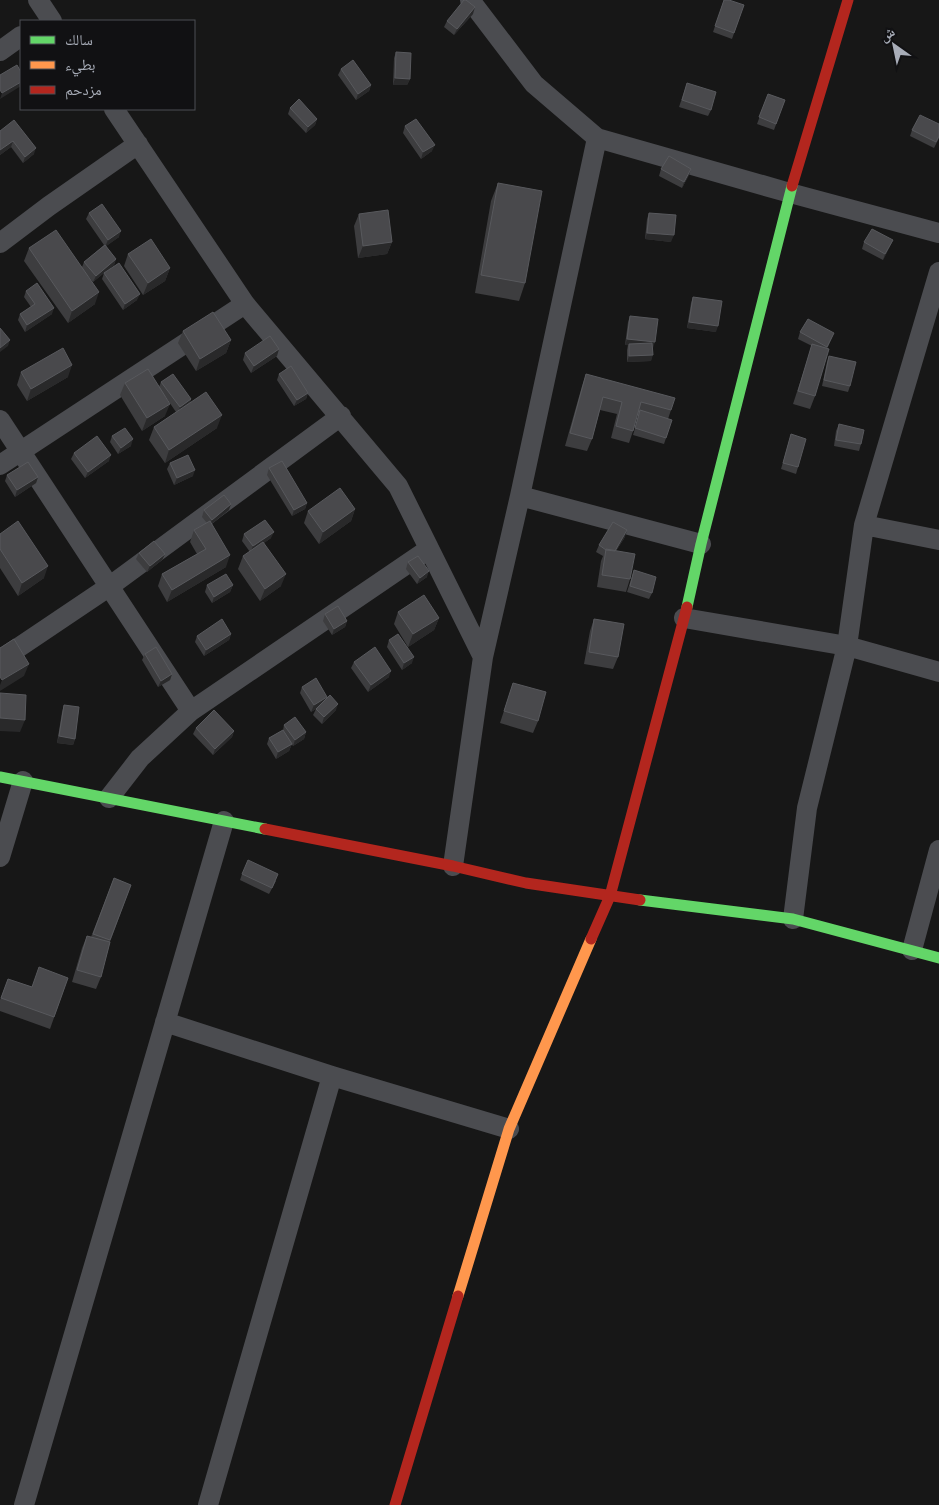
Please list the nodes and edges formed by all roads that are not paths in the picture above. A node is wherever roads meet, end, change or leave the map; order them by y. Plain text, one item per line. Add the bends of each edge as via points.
1 (470, 0) edge
2 (848, 0) edge
3 (20, 37) edge
4 (0, 51) edge
5 (115, 110) edge
6 (597, 138) junction
7 (138, 144) junction
8 (790, 193) junction
9 (939, 233) edge
10 (0, 243) edge
11 (939, 272) edge
12 (245, 304) junction
13 (340, 416) junction
14 (0, 420) edge
15 (21, 451) junction
16 (0, 465) edge
17 (520, 496) junction
18 (864, 525) junction
19 (939, 540) edge
20 (701, 544) junction
21 (429, 549) junction
22 (110, 586) junction
23 (684, 618) junction
24 (847, 646) junction
25 (483, 657) junction
26 (0, 660) edge
27 (939, 672) edge
28 (191, 711) junction
29 (0, 777) edge
30 (23, 781) junction
31 (109, 798) junction
32 (224, 821) junction
33 (939, 850) edge
34 (0, 856) edge
35 (453, 866) junction
36 (610, 896) junction
37 (793, 919) junction
38 (912, 950) junction
39 (939, 958) edge
40 (165, 1022) junction
41 (332, 1076) junction
42 (509, 1129) junction
43 (29, 1504) edge
44 (208, 1505) edge
45 (395, 1505) edge

1 - 6 street via 534,84
2 - 8 street
3 - 4 street
5 - 7 street
6 - 8 street
6 - 17 street
7 - 10 street
7 - 12 street
8 - 9 street
8 - 20 street
11 - 18 street
12 - 13 street
12 - 15 street
13 - 21 street via 398,486
13 - 22 street
14 - 15 street
15 - 16 street
15 - 22 street
17 - 20 street
17 - 25 street
18 - 19 street
18 - 24 street
20 - 23 street
21 - 25 street
21 - 28 street
22 - 26 street
22 - 28 street
23 - 24 street
23 - 36 street
24 - 27 street
24 - 37 street via 807,808
25 - 35 street
28 - 31 street via 140,758
29 - 30 street
30 - 31 street
30 - 34 street
31 - 32 street
32 - 35 street
32 - 40 street
33 - 38 street
35 - 36 street via 526,883
36 - 37 street
36 - 42 street
37 - 38 street
38 - 39 street
40 - 41 street
40 - 43 street
41 - 42 street
41 - 44 street
42 - 45 street

